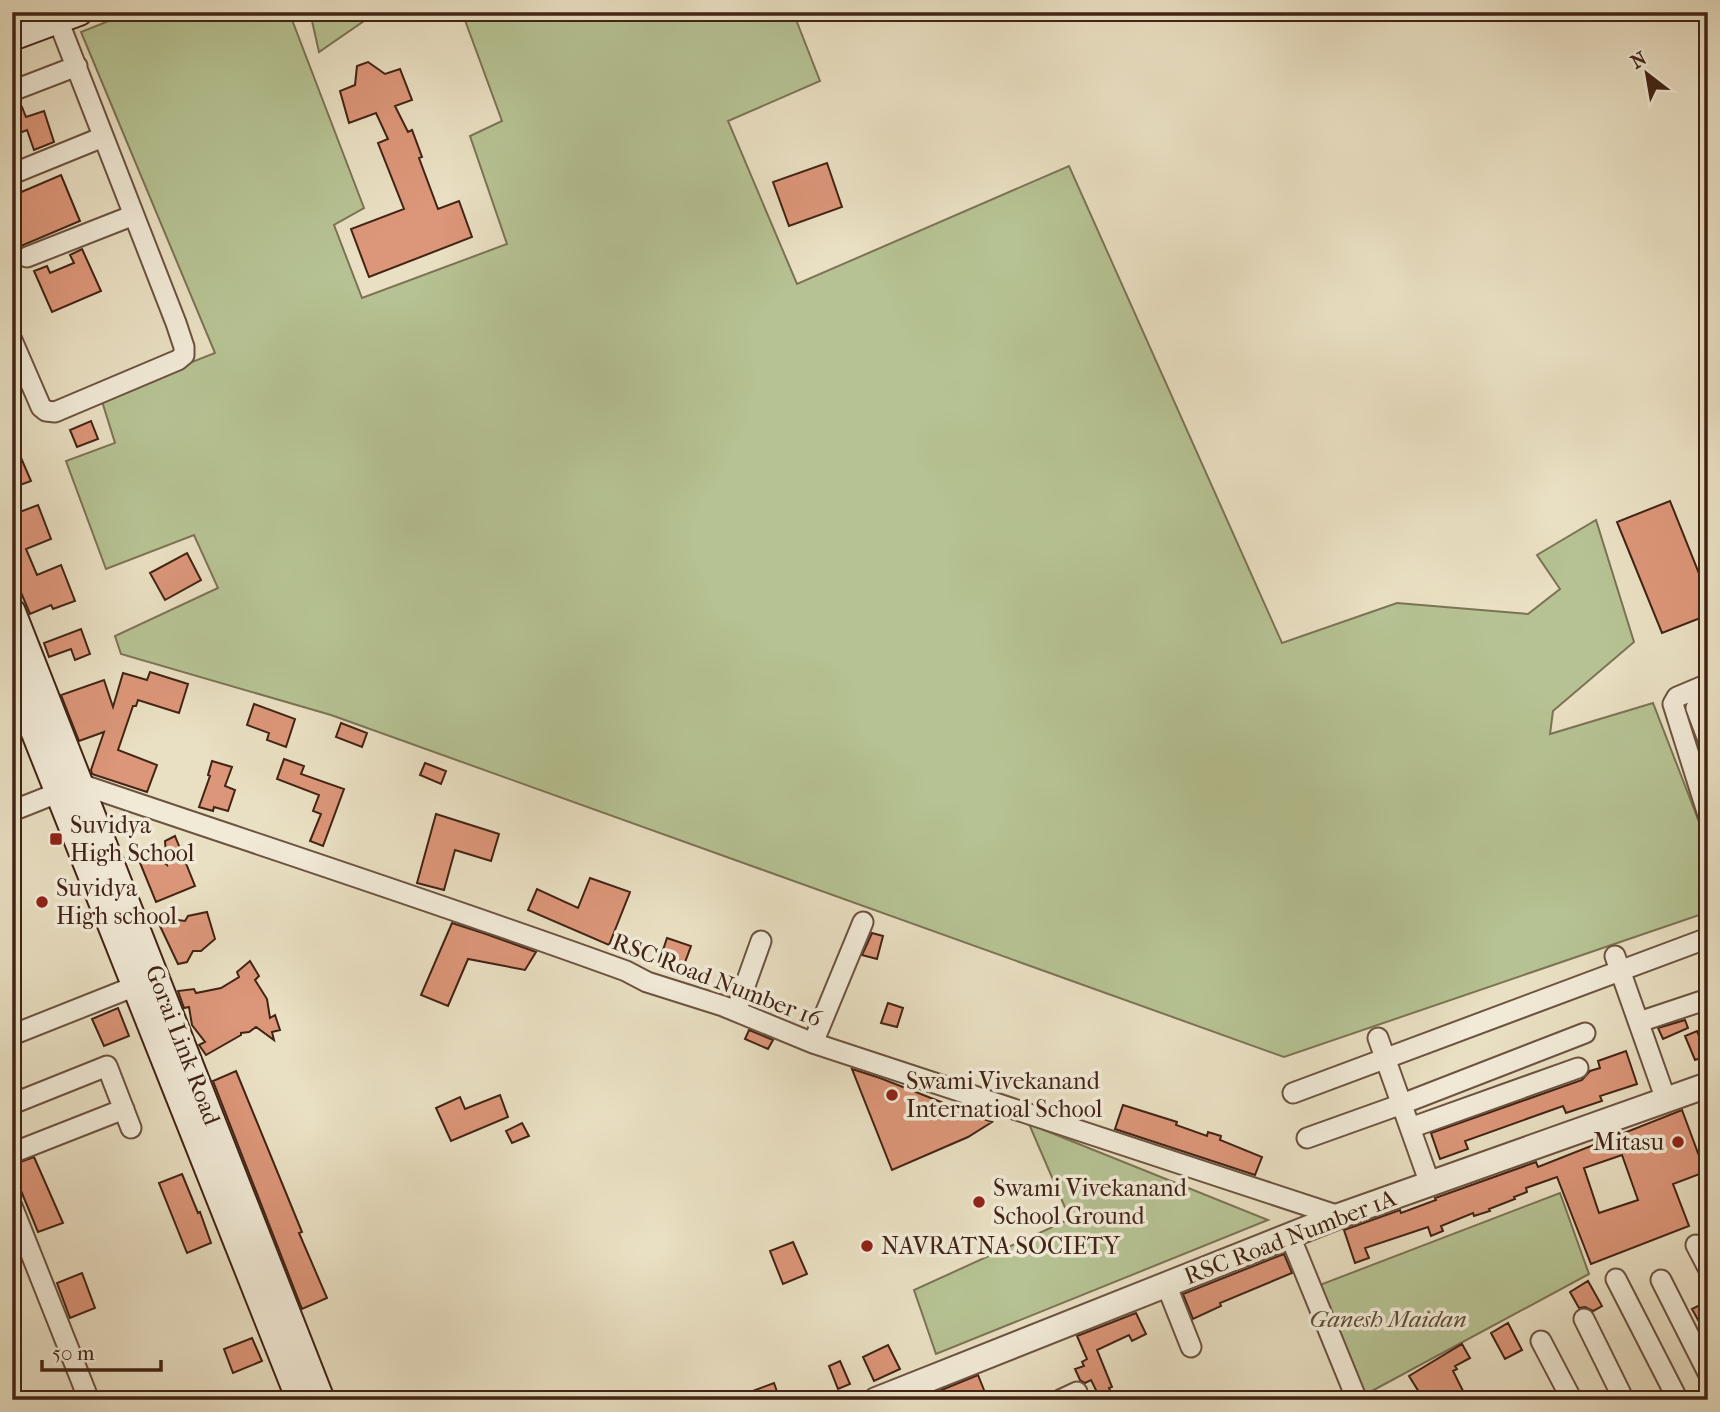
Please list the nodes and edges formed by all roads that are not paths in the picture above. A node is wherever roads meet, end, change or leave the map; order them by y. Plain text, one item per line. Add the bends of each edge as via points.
1 (68, 16) edge
2 (12, 37) edge
3 (77, 66) junction
4 (12, 91) edge
5 (103, 137) junction
6 (12, 174) edge
7 (134, 215) junction
8 (27, 257) dead end
9 (12, 340) edge
10 (12, 612) edge
11 (12, 675) edge
12 (1708, 684) edge
13 (1708, 698) edge
14 (1708, 740) edge
15 (70, 788) junction
16 (12, 811) edge
17 (1708, 815) edge
18 (863, 922) dead end
19 (1708, 938) edge
20 (761, 941) dead end
21 (1617, 963) junction
22 (147, 982) junction
23 (1708, 999) edge
24 (736, 1011) junction
25 (1639, 1022) junction
26 (1586, 1033) dead end
27 (12, 1035) edge
28 (1378, 1038) dead end
29 (813, 1043) junction
30 (1386, 1060) junction
31 (1578, 1068) dead end
32 (1708, 1085) edge
33 (1293, 1093) dead end
34 (1666, 1100) junction
35 (12, 1104) edge
36 (1402, 1104) junction
37 (124, 1109) junction
38 (131, 1128) dead end
39 (1410, 1128) junction
40 (1307, 1138) dead end
41 (12, 1153) edge
42 (1430, 1184) junction
43 (12, 1206) edge
44 (1339, 1216) junction
45 (1290, 1236) junction
46 (1696, 1245) dead end
47 (1708, 1268) edge
48 (1616, 1279) dead end
49 (1661, 1280) dead end
50 (1166, 1284) junction
51 (1584, 1319) dead end
52 (1541, 1341) dead end
53 (1191, 1347) dead end
54 (1708, 1373) edge
55 (89, 1400) edge
56 (300, 1400) edge
57 (321, 1400) edge
58 (876, 1400) edge
59 (1357, 1400) edge
60 (1572, 1400) edge
61 (1624, 1400) edge
62 (1678, 1400) edge

1 - 2 main road
1 - 3 street
3 - 4 street
3 - 5 street
5 - 6 street
5 - 7 street
7 - 8 street
7 - 9 street via 184,355 55,412 41,407
10 - 15 main road, Gorai Link Road
11 - 15 main road, Gorai Link Road
12 - 17 street via 1676,697 1673,704
13 - 14 street via 1696,708
15 - 16 street
15 - 22 main road, Gorai Link Road
15 - 24 street, RSC Road Number 16 via 469,914
18 - 29 street
19 - 21 street
20 - 24 street
21 - 25 street
21 - 30 street
22 - 27 street
22 - 56 main road, Gorai Link Road
22 - 57 main road, Gorai Link Road
23 - 25 street
24 - 29 street, RSC Road Number 16
25 - 34 street
26 - 36 street
28 - 30 street
29 - 44 street, RSC Road Number 16
30 - 33 street
30 - 36 street
31 - 39 street
32 - 34 street, RSC Road Number 1A
34 - 42 street, RSC Road Number 1A
35 - 37 street via 107,1066
36 - 39 street
36 - 40 street
37 - 38 street
37 - 41 street
39 - 42 street
42 - 44 street, RSC Road Number 1A
43 - 55 street
44 - 45 street, RSC Road Number 1A
45 - 50 street, RSC Road Number 1A
45 - 59 street
46 - 47 street
48 - 62 street
49 - 54 street
50 - 53 street
50 - 58 street, RSC Road Number 1A
51 - 61 street
52 - 60 street

